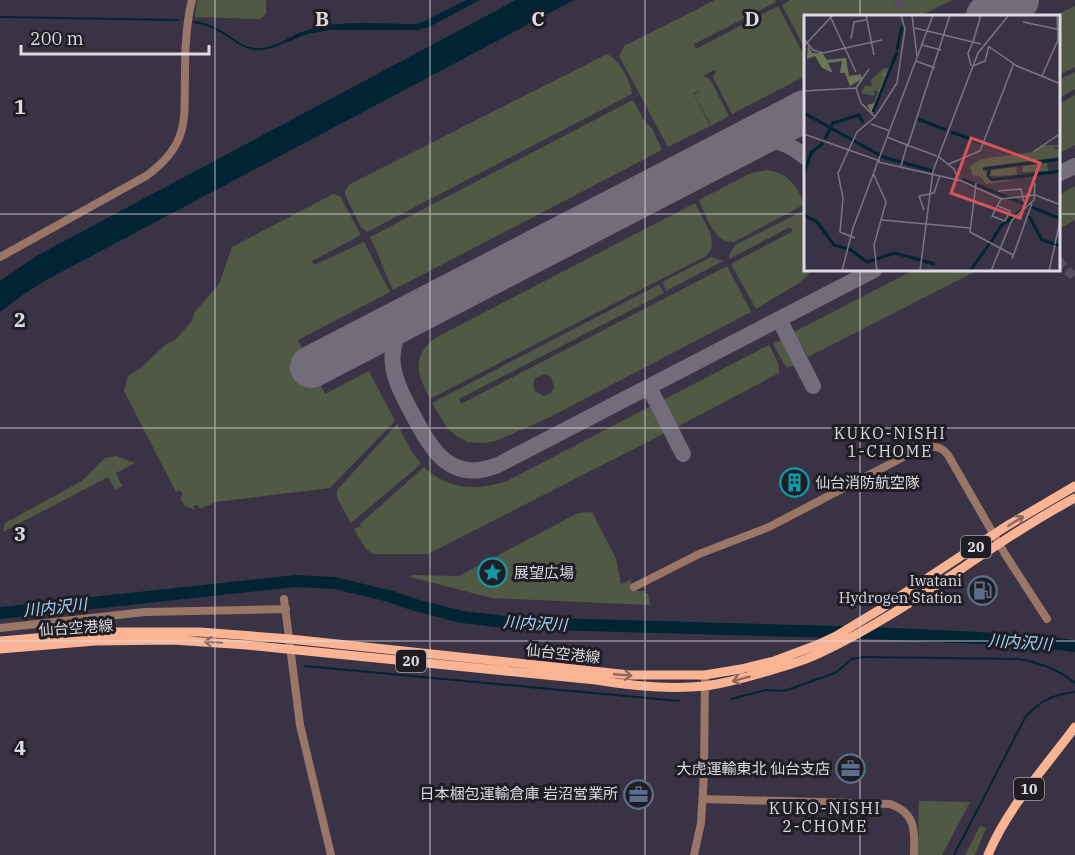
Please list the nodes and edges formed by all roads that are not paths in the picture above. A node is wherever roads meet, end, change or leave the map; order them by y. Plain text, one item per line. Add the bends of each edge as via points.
1 (192, 0) edge
2 (0, 257) edge
3 (1075, 486) edge
4 (1075, 498) edge
5 (996, 539) junction
6 (634, 587) dead end
7 (284, 599) dead end
8 (286, 609) junction
9 (1047, 619) dead end
10 (0, 628) edge
11 (0, 641) edge
12 (291, 644) junction
13 (0, 649) edge
14 (705, 675) junction
15 (704, 686) junction
16 (1075, 727) edge
17 (703, 799) junction
18 (332, 855) edge
19 (694, 855) edge
20 (914, 855) edge
21 (988, 855) edge

1 - 2 street via 183,121 168,157 146,176
5 -> 3 main road, 仙台空港線 / 20
4 - 5 main road, 仙台空港線 / 20
5 - 6 street via 948,455 930,446 769,527 699,554
5 - 9 street
5 - 14 main road, 仙台空港線 / 20 via 836,636 799,652
5 -> 15 main road, 仙台空港線 / 20 via 893,612 817,654 734,681
7 - 8 street
8 - 10 street via 146,612
8 - 12 street
11 - 12 main road, 仙台空港線 / 20 via 106,632 200,632
12 -> 13 main road, 仙台空港線 / 20 via 95,640
12 -> 14 main road, 仙台空港線 / 20 via 630,675
12 - 15 main road, 仙台空港線 / 20 via 625,685
12 - 18 street via 300,725
14 - 15 street
15 - 17 street
16 - 21 main road, 10 via 1018,804
17 - 19 street
17 - 20 street via 890,804 904,810 910,819

